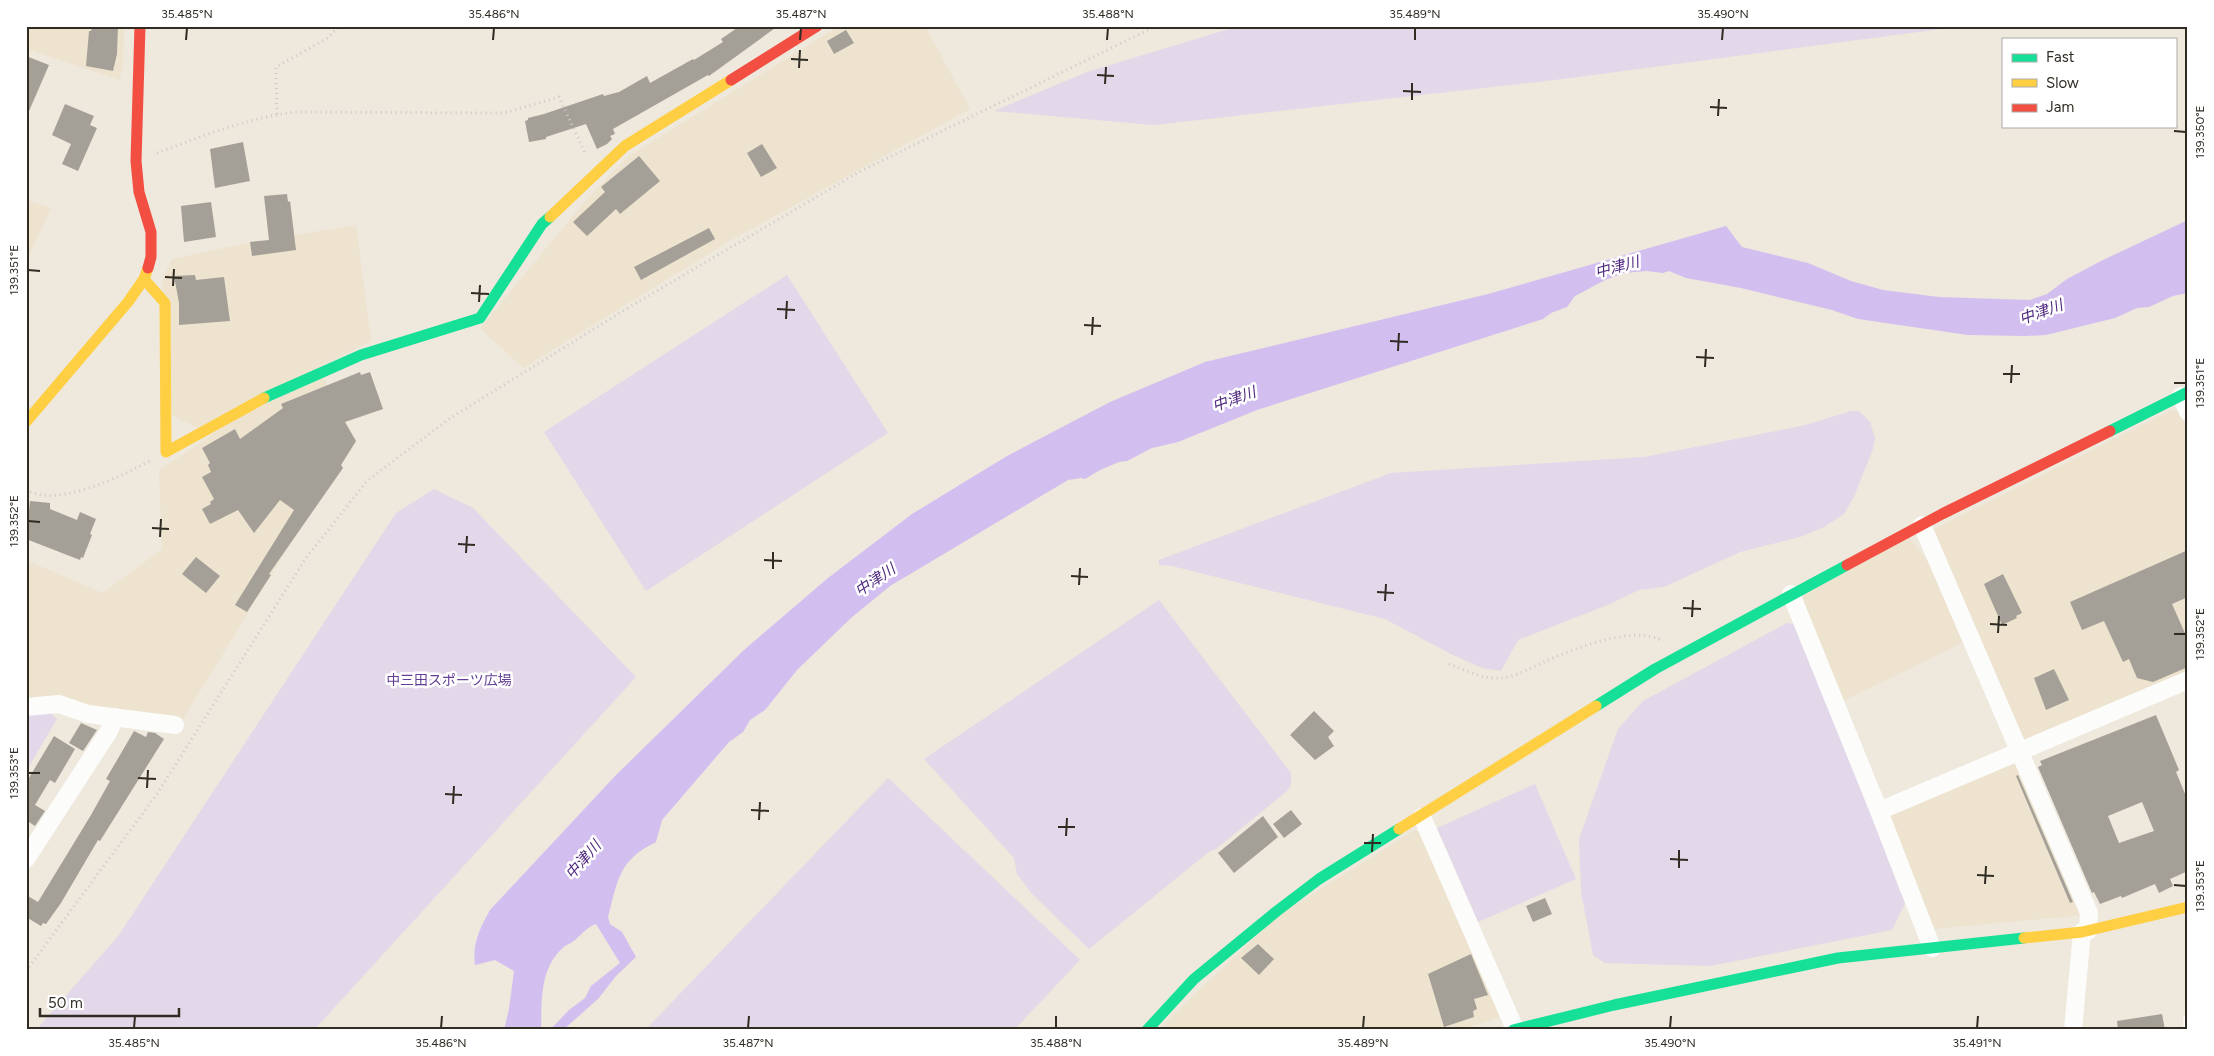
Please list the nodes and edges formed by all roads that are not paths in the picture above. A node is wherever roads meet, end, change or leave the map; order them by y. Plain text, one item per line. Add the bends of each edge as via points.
1 (140, 26) edge
2 (817, 26) edge
3 (144, 279) junction
4 (2184, 394) edge
5 (2188, 412) edge
6 (26, 422) edge
7 (1922, 525) junction
8 (1791, 594) junction
9 (2188, 680) edge
10 (26, 707) edge
11 (115, 716) junction
12 (174, 725) dead end
13 (2019, 752) junction
14 (1879, 811) junction
15 (1422, 817) junction
16 (26, 859) edge
17 (2188, 907) edge
18 (2085, 932) junction
19 (1932, 948) junction
20 (2188, 1018) edge
21 (2188, 1028) edge
22 (1147, 1030) edge
23 (1514, 1030) edge
24 (2073, 1030) edge

1 - 3 street via 136,161 151,232 150,257
2 - 3 street via 626,146 542,224 480,318 334,366 272,393 166,452 165,303
3 - 6 street
4 - 5 street
4 - 7 street
7 - 8 street
7 - 13 street
8 - 14 street
8 - 15 street via 1678,656
9 - 13 street
10 - 11 street via 59,704 88,714
11 - 12 street
11 - 16 street via 109,731
13 - 14 street
13 - 18 street via 2089,914
14 - 19 street
15 - 22 street via 1319,879 1277,911 1194,979
15 - 23 street
17 - 18 street
18 - 19 street
18 - 24 street
19 - 23 street via 1838,958 1614,1005
20 - 21 lane

